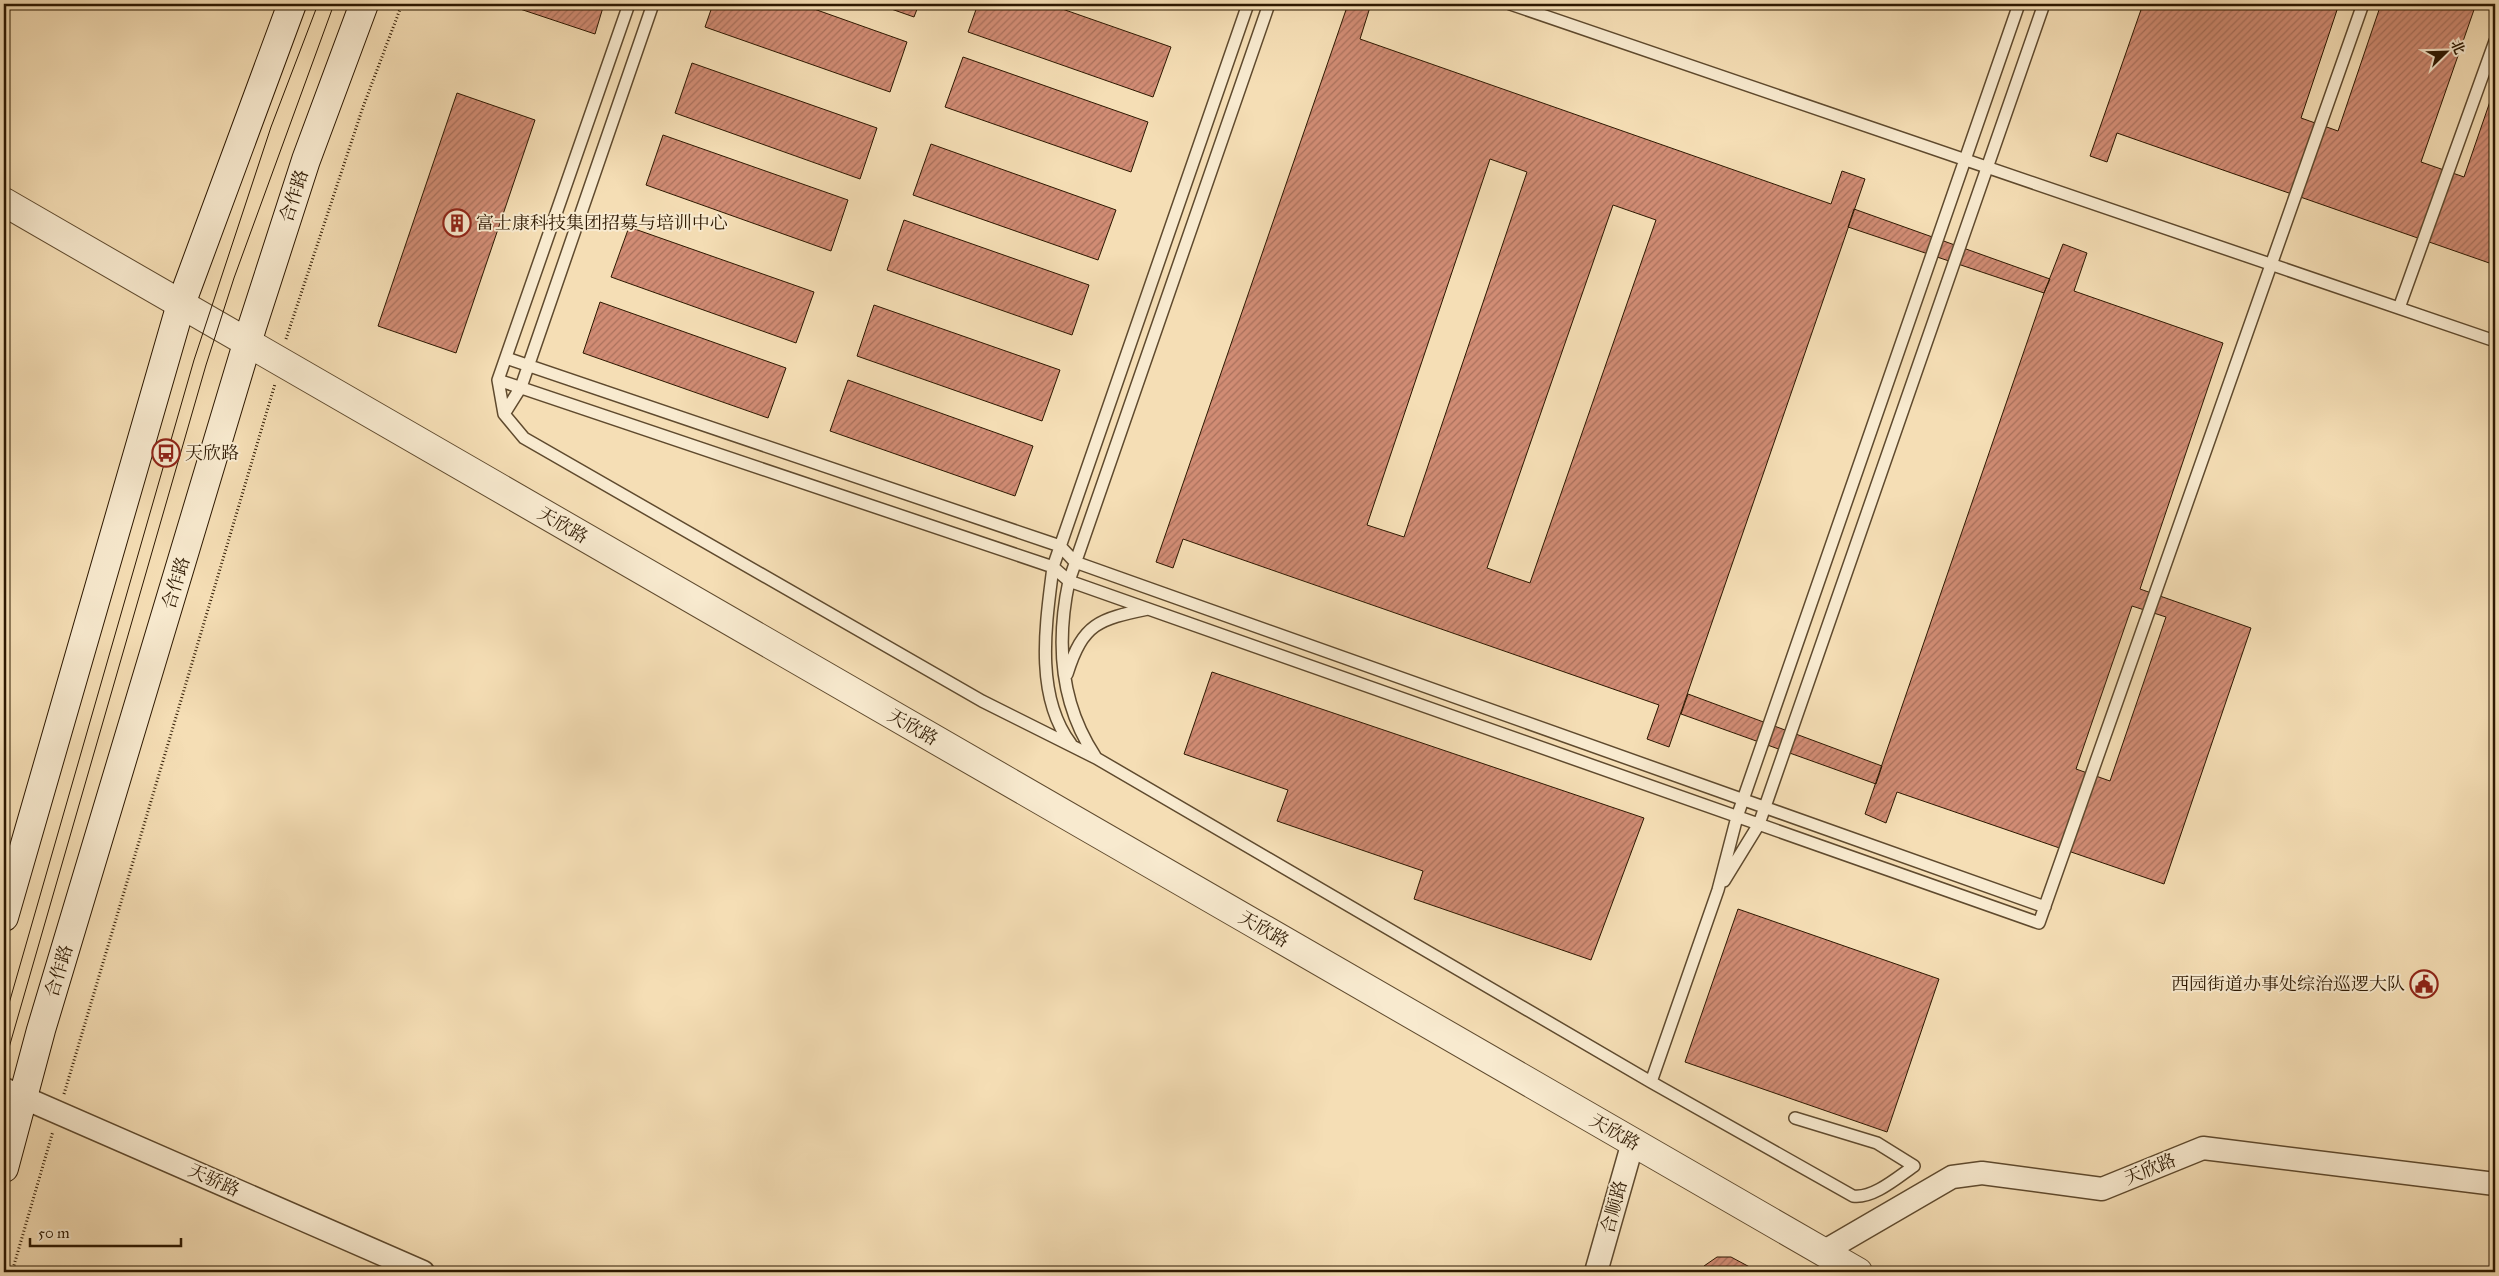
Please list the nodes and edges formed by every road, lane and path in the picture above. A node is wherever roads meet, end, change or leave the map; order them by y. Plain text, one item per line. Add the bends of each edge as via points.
1 (292, 4) edge
2 (364, 4) edge
3 (402, 4) edge
4 (629, 4) edge
5 (653, 4) edge
6 (1248, 4) edge
7 (1269, 4) edge
8 (1510, 4) edge
9 (2019, 4) edge
10 (2044, 4) edge
11 (2363, 4) edge
12 (2495, 41) edge
13 (1965, 159) junction
14 (1988, 167) junction
15 (4, 202) edge
16 (2272, 264) junction
17 (181, 304) junction
18 (2399, 308) junction
19 (2495, 341) edge
20 (248, 343) junction
21 (506, 358) junction
22 (281, 362) junction
23 (528, 367) junction
24 (498, 380) junction
25 (521, 387) junction
26 (504, 414) junction
27 (1060, 546) junction
28 (1075, 562) junction
29 (1053, 567) junction
30 (1069, 581) junction
31 (1149, 609) junction
32 (1065, 680) junction
33 (1096, 758) junction
34 (1743, 800) junction
35 (1765, 808) junction
36 (1737, 817) junction
37 (1759, 824) junction
38 (1718, 890) junction
39 (2045, 907) junction
40 (4, 917) edge
41 (1651, 1082) junction
42 (14, 1093) edge
43 (58, 1112) junction
44 (1795, 1118) dead end
45 (1632, 1142) junction
46 (4, 1168) edge
47 (2495, 1184) edge
48 (1823, 1252) junction
49 (12, 1272) edge
50 (423, 1272) edge
51 (1596, 1272) edge
52 (1858, 1272) edge

1 - 17 main road
2 - 20 main road, 合作路 via 306,160
3 - 22 path via 311,259
4 - 21 lane
5 - 23 lane
6 - 27 lane
7 - 28 lane
8 - 13 lane
9 - 13 lane
10 - 14 lane
11 - 16 lane
12 - 18 lane
13 - 14 lane
13 - 34 lane
14 - 16 lane
14 - 35 lane
15 - 17 main road, 天欣路
16 - 18 lane
16 - 39 lane
17 - 20 main road, 天欣路
17 - 40 main road
18 - 19 lane
20 - 22 main road, 天欣路
20 - 42 main road, 合作路 via 41,1030
21 - 23 lane
21 - 24 lane
22 - 43 path
22 - 45 main road, 天欣路
23 - 25 lane
23 - 27 lane
24 - 25 lane
24 - 26 lane
25 - 26 lane
25 - 29 lane
26 - 33 lane via 524,438 982,701
27 - 28 lane
27 - 29 lane
28 - 30 lane
28 - 34 lane
29 - 30 lane
29 - 33 lane via 1046,634 1047,673 1053,707 1060,729 1071,744
30 - 31 lane
30 - 32 lane via 1062,650
31 - 32 lane via 1100,622 1084,635
31 - 36 lane
32 - 33 lane via 1080,734
33 - 41 lane
34 - 35 lane
34 - 36 lane
35 - 37 lane
35 - 39 lane
36 - 37 lane
36 - 38 lane
37 - 38 lane
37 - 39 lane via 2039,923
38 - 41 lane
41 - 44 lane via 1853,1196 1860,1198 1914,1166 1877,1144
42 - 43 street, 天骄路
42 - 46 main road, 合作路
43 - 49 path
43 - 50 street, 天骄路
45 - 48 main road, 天欣路
45 - 51 street, 合顺路
47 - 48 street, 天欣路 via 2203,1148 2102,1189 1982,1173 1952,1177
48 - 52 main road, 天欣路

